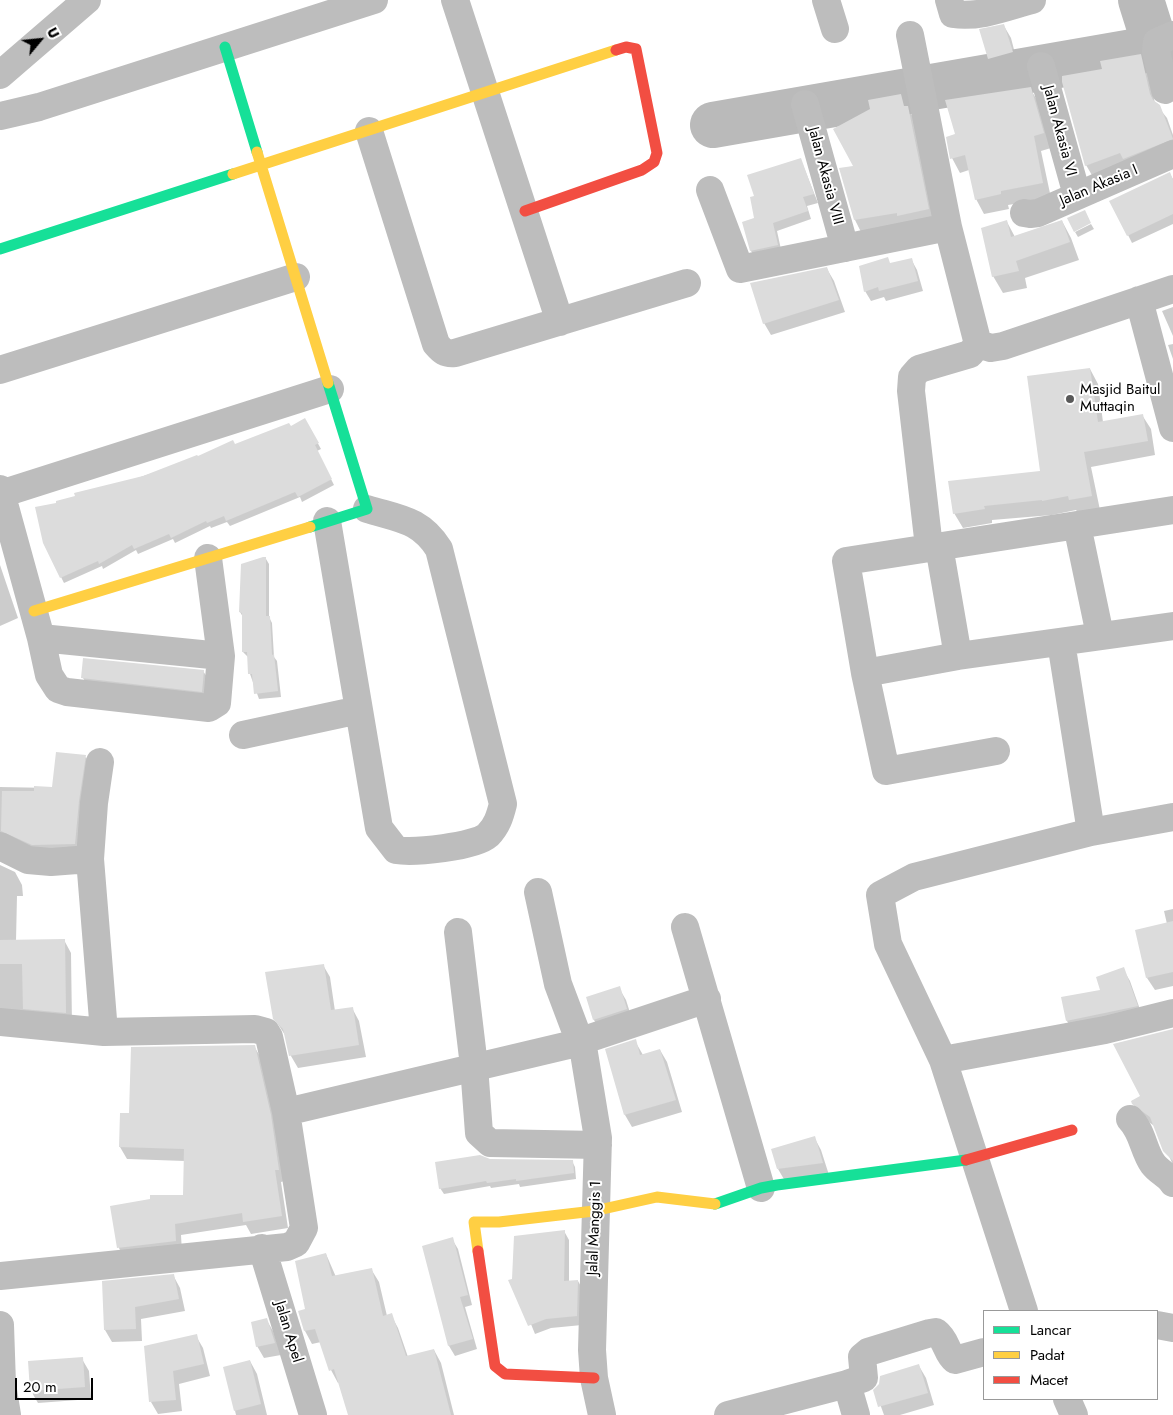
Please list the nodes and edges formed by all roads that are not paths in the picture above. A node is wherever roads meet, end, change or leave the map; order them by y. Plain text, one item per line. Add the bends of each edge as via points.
1 (87, 0) edge
2 (374, 0) edge
3 (455, 0) edge
4 (826, 0) edge
5 (949, 0) edge
6 (1032, 0) edge
7 (329, 7) edge
8 (834, 29) dead end
9 (910, 35) dead end
10 (1173, 35) edge
11 (225, 47) junction
12 (1041, 66) dead end
13 (0, 75) edge
14 (1165, 90) dead end
15 (485, 91) junction
16 (805, 104) dead end
17 (0, 116) edge
18 (369, 131) junction
19 (1173, 154) edge
20 (262, 165) junction
21 (710, 190) dead end
22 (1077, 195) junction
23 (525, 211) junction
24 (1024, 213) dead end
25 (948, 227) junction
26 (845, 248) junction
27 (0, 249) edge
28 (296, 277) junction
29 (688, 283) dead end
30 (1173, 289) edge
31 (1139, 300) junction
32 (560, 322) junction
33 (978, 344) junction
34 (0, 370) edge
35 (330, 389) junction
36 (1173, 428) edge
37 (1, 492) edge
38 (366, 509) junction
39 (1173, 510) edge
40 (327, 521) junction
41 (1077, 525) junction
42 (934, 546) junction
43 (208, 558) junction
44 (34, 611) junction
45 (1173, 626) edge
46 (1100, 635) junction
47 (41, 638) junction
48 (1061, 642) junction
49 (221, 656) junction
50 (958, 656) junction
51 (865, 673) junction
52 (359, 710) junction
53 (243, 735) dead end
54 (996, 751) dead end
55 (100, 762) dead end
56 (1173, 816) edge
57 (1091, 832) junction
58 (0, 846) edge
59 (90, 860) junction
60 (538, 892) dead end
61 (685, 927) dead end
62 (458, 932) dead end
63 (707, 999) junction
64 (1173, 1013) edge
65 (0, 1022) edge
66 (104, 1032) junction
67 (581, 1041) junction
68 (942, 1060) junction
69 (474, 1066) junction
70 (286, 1112) junction
71 (1130, 1119) dead end
72 (1072, 1130) dead end
73 (598, 1145) junction
74 (973, 1159) junction
75 (1173, 1183) edge
76 (761, 1188) junction
77 (594, 1211) junction
78 (262, 1248) junction
79 (0, 1276) edge
80 (1024, 1310) edge
81 (1158, 1324) edge
82 (0, 1325) edge
83 (1173, 1328) edge
84 (983, 1352) edge
85 (594, 1378) junction
86 (847, 1384) junction
87 (1, 1385) edge
88 (1067, 1400) edge
89 (7, 1415) edge
90 (313, 1415) edge
91 (602, 1415) edge
92 (728, 1415) edge
93 (856, 1415) edge
94 (1074, 1415) edge

1 - 13 street
2 - 7 street
3 - 15 street
4 - 8 street
5 - 6 street via 953,14 966,16
7 - 11 street
9 - 25 street
10 - 14 street via 1157,42
11 - 17 street via 39,107
11 - 20 street
12 - 22 street, Jalan Akasia VI
15 - 18 street
15 - 23 street
15 - 23 street via 626,47 632,47 639,54 657,153 654,162 642,170
16 - 26 street, Jalan Akasia VIII
18 - 20 street
18 - 32 street via 436,344 442,351 455,353
19 - 22 street, Jalan Akasia I
20 - 27 street
20 - 28 street
21 - 26 street via 740,269
22 - 24 street, Jalan Akasia I via 1038,213
23 - 32 street
25 - 26 street
25 - 33 street
28 - 34 street
28 - 35 street
29 - 32 street
30 - 31 street
31 - 33 street via 1003,346 990,348
31 - 36 street
33 - 42 street via 970,354 918,368 912,377 911,391
35 - 37 street
35 - 38 street
37 - 44 street
38 - 40 street
38 - 52 street via 415,524 430,534 439,550 503,804 500,819 487,836 473,842 413,853 396,850 379,828
39 - 41 street
40 - 43 street
40 - 52 street
41 - 42 street
41 - 46 street
42 - 50 street
42 - 51 street via 846,561
43 - 44 street
43 - 49 street
44 - 47 street
45 - 46 street
46 - 48 street
47 - 49 street
47 - 49 street via 49,675 58,689 209,708 219,700
48 - 50 street
48 - 57 street
50 - 51 street
51 - 54 street via 886,771
52 - 53 street
55 - 59 street
56 - 57 street
57 - 68 street via 914,877 880,895 888,944
58 - 59 street via 28,860
59 - 66 street
60 - 67 street, Jalal Manggis 1 via 558,984
61 - 63 street
62 - 69 street
63 - 67 street
63 - 76 street
64 - 68 street via 1105,1030
65 - 66 street
66 - 70 street via 262,1030 270,1038
67 - 69 street
67 - 73 street, Jalal Manggis 1
68 - 74 street
69 - 70 street
69 - 73 street via 479,1133 483,1139 490,1143
70 - 78 street via 304,1228 296,1243 287,1247
71 - 75 street via 1137,1126 1154,1165
72 - 74 street
73 - 77 street, Jalal Manggis 1
74 - 76 street
74 - 80 street
76 - 77 street via 713,1204 657,1197
77 - 85 street, Jalal Manggis 1
77 - 85 street via 474,1222 495,1366 505,1374
78 - 79 street
78 - 90 street, Jalan Apel
81 - 83 street
82 - 87 street
84 - 86 street via 955,1360 942,1336 930,1333 868,1352 862,1357 864,1378
85 - 91 street, Jalal Manggis 1
86 - 92 street
86 - 93 street
87 - 89 street
88 - 94 street

